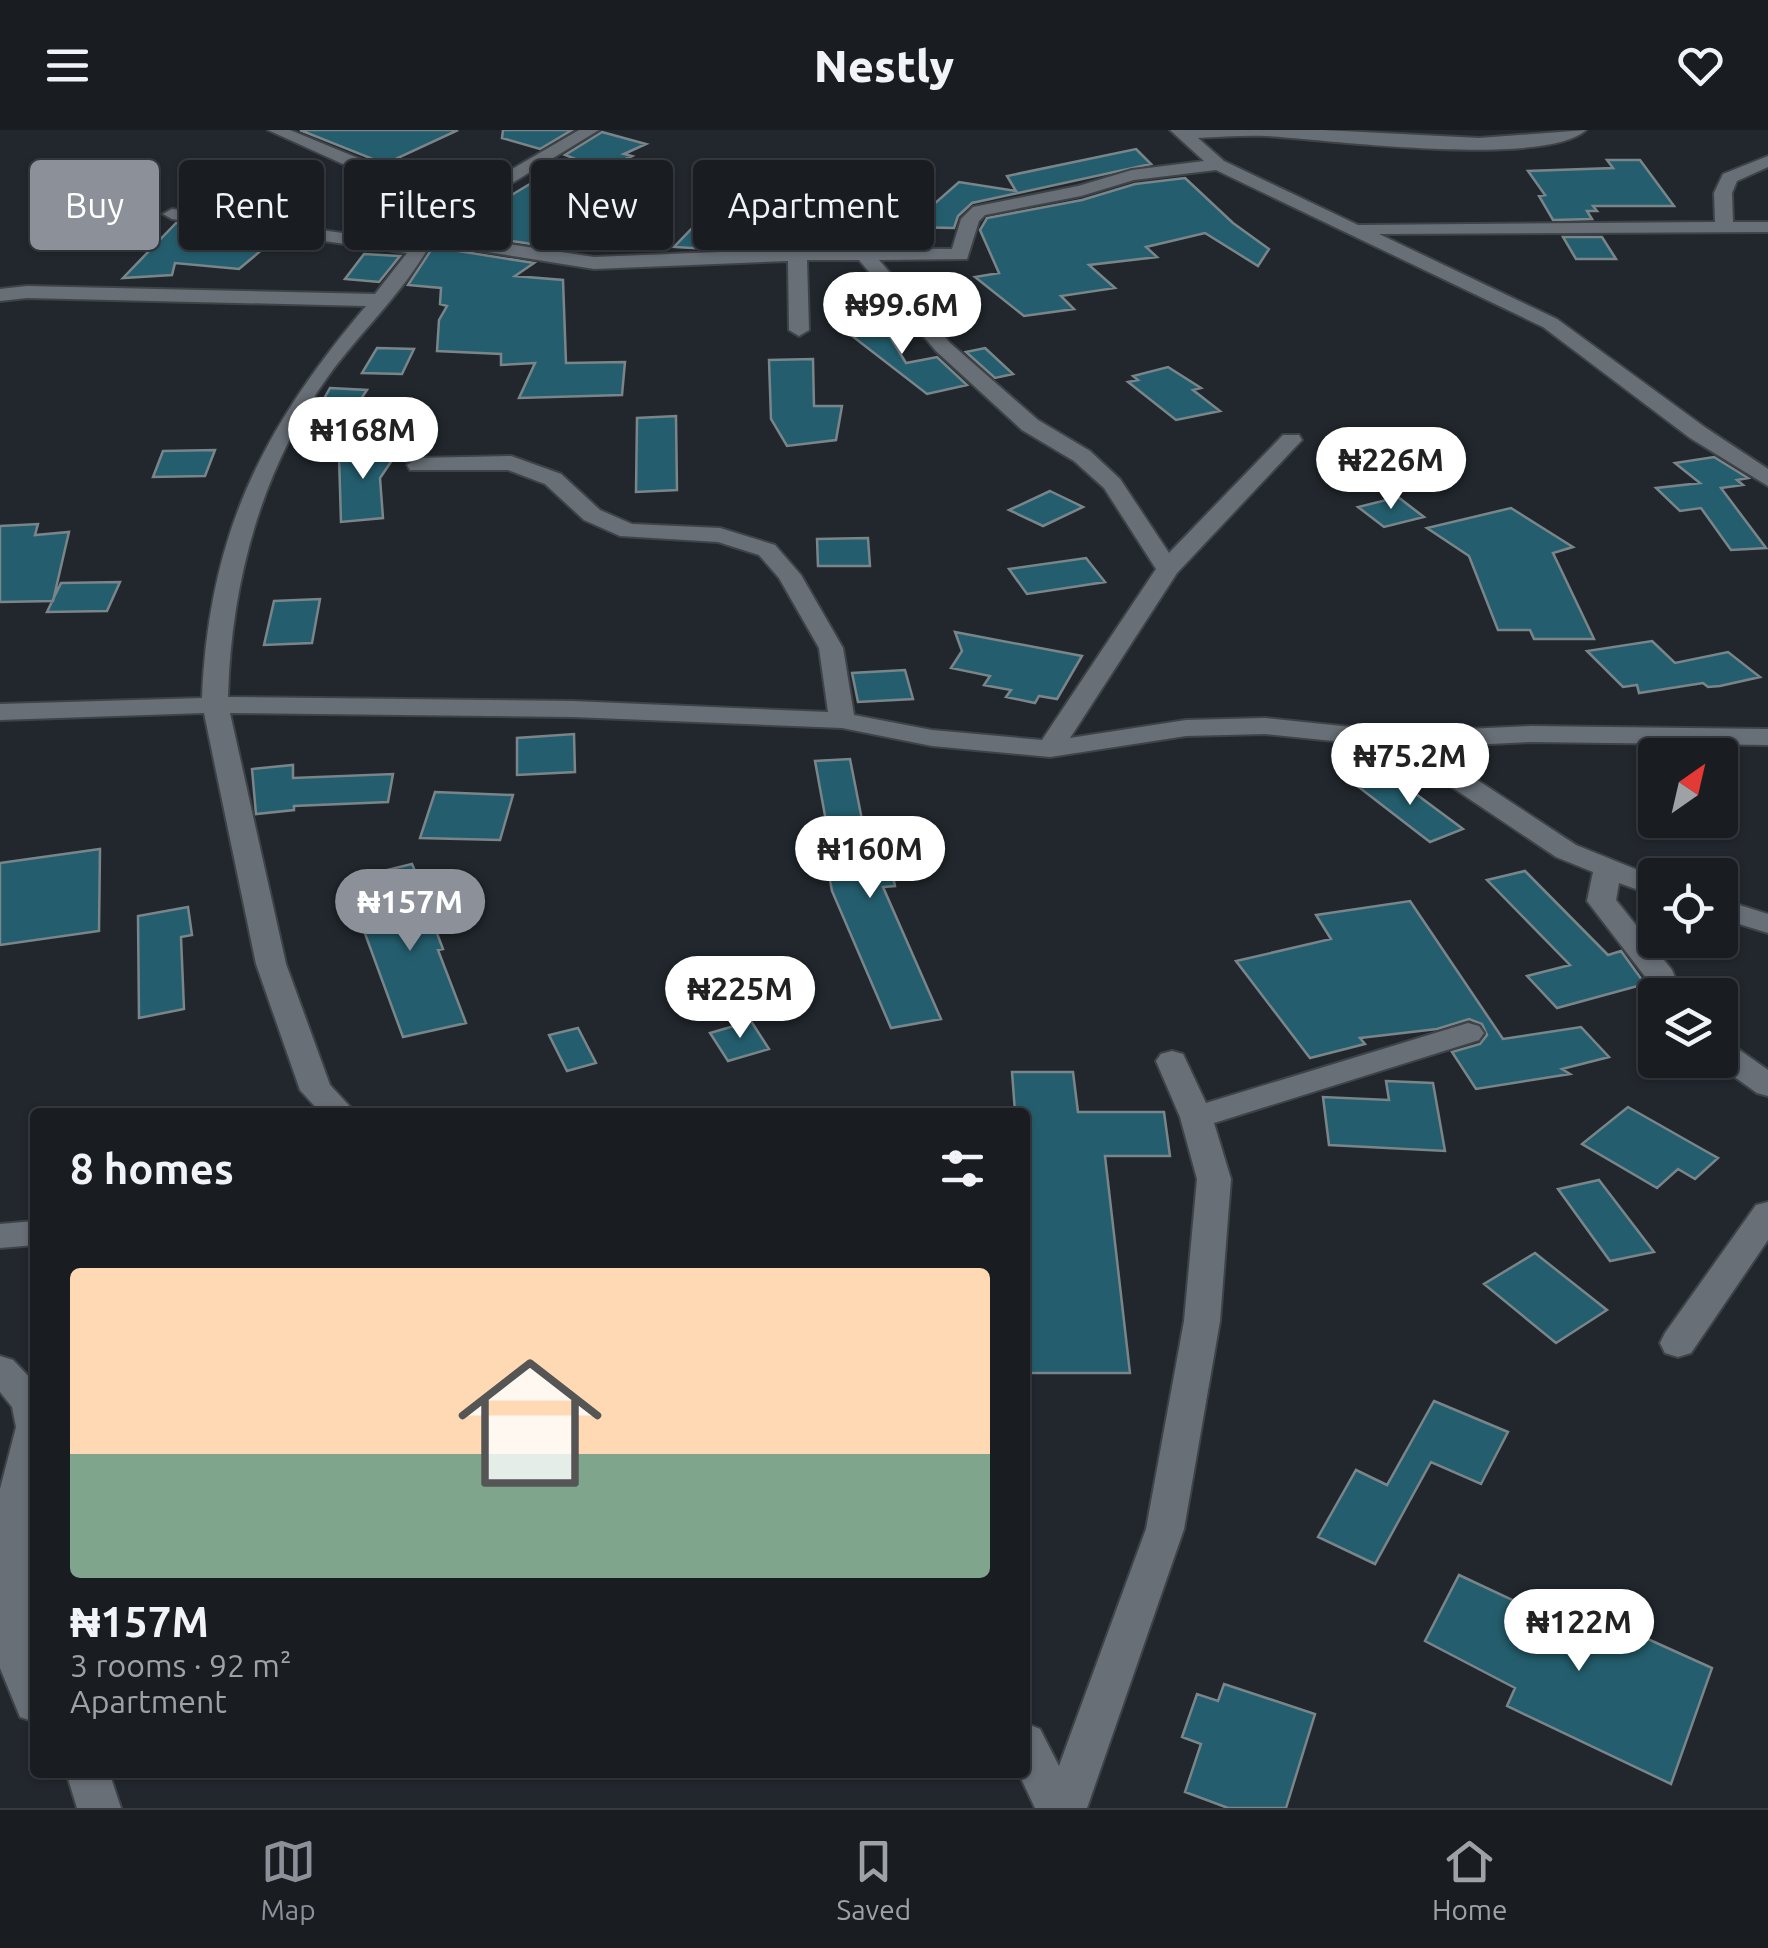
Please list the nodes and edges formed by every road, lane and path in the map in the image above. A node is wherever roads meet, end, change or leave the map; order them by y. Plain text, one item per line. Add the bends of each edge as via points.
1 (276, 130) edge
2 (591, 130) edge
3 (1578, 130) edge
4 (1181, 132) edge
5 (346, 160) edge
6 (1768, 160) edge
7 (1218, 165) junction
8 (511, 177) edge
9 (172, 214) dead end
10 (1724, 226) junction
11 (1768, 227) edge
12 (1356, 229) junction
13 (344, 233) edge
14 (418, 250) edge
15 (482, 250) edge
16 (797, 255) junction
17 (866, 257) junction
18 (0, 295) edge
19 (377, 300) junction
20 (800, 330) dead end
21 (1290, 440) dead end
22 (418, 465) dead end
23 (1768, 479) edge
24 (1168, 570) junction
25 (215, 704) junction
26 (0, 712) edge
27 (842, 720) junction
28 (1768, 737) edge
29 (1399, 740) junction
30 (1050, 749) junction
31 (1608, 870) junction
32 (1638, 880) edge
33 (1738, 914) edge
34 (1768, 924) edge
35 (1662, 978) edge
36 (1468, 1033) dead end
37 (1172, 1061) dead end
38 (1738, 1064) edge
39 (1768, 1085) edge
40 (318, 1105) edge
41 (1196, 1116) junction
42 (1768, 1214) edge
43 (30, 1233) edge
44 (0, 1236) edge
45 (1678, 1343) dead end
46 (0, 1370) edge
47 (30, 1412) edge
48 (30, 1438) edge
49 (30, 1697) edge
50 (1030, 1751) edge
51 (89, 1778) edge
52 (99, 1808) edge
53 (1061, 1808) edge

1 - 5 street
2 - 8 street
3 - 4 street via 1550,141 1473,142
4 - 7 street
6 - 10 street via 1728,178
7 - 12 street
7 - 17 street via 1132,175 979,211 960,255
9 - 13 street
10 - 11 street
10 - 12 street
12 - 23 street via 1550,323
14 - 19 street
15 - 16 street via 594,263
16 - 17 street
16 - 20 street
17 - 24 street via 943,347 1030,425 1082,456 1112,484
18 - 19 street
19 - 25 street via 303,400 256,493 232,559
21 - 24 street
22 - 27 street via 511,462 553,479 592,516 628,531 720,535 767,550 789,574 831,648
24 - 30 street
25 - 26 street
25 - 27 street
25 - 40 street via 270,964
27 - 30 street via 932,738
28 - 29 street
29 - 30 street via 1265,726 1186,728
29 - 31 street via 1566,851
31 - 32 street
31 - 35 street via 1601,901
33 - 34 street
36 - 41 street
37 - 41 street
38 - 39 street
41 - 53 street via 1214,1178 1202,1321 1165,1529
42 - 45 street
43 - 44 street
46 - 47 street via 14,1380
48 - 49 street via 1,1600 17,1679
50 - 53 street
51 - 52 street

